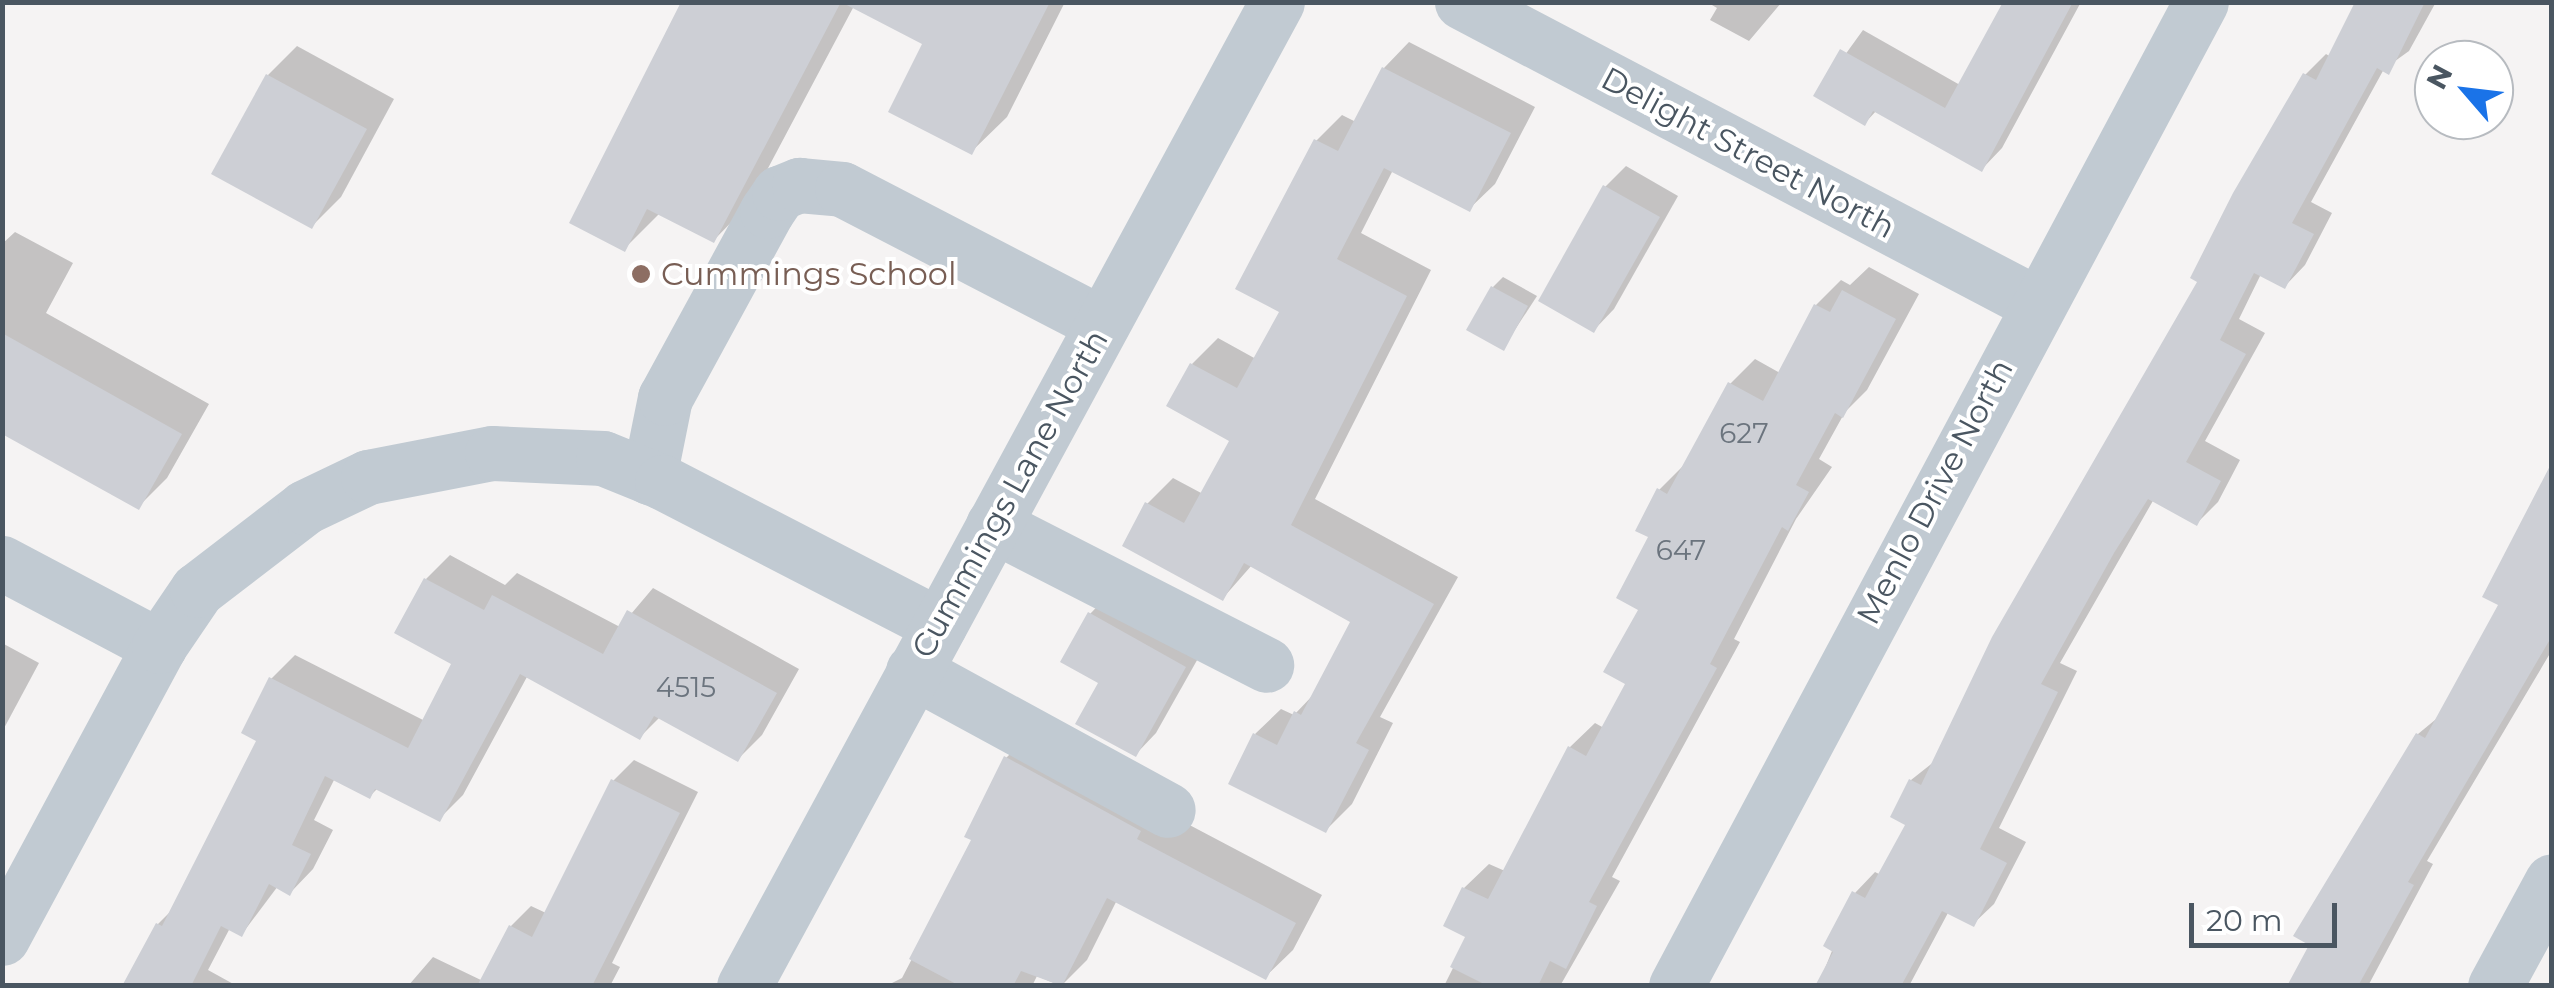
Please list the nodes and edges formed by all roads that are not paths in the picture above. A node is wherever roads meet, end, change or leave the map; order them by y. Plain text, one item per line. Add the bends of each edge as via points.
1 (1462, 2) edge
2 (2201, 2) edge
3 (1274, 4) edge
4 (2035, 303) junction
5 (1102, 324) junction
6 (649, 477) junction
7 (993, 525) junction
8 (2, 564) edge
9 (160, 646) junction
10 (926, 648) junction
11 (1266, 665) dead end
12 (1168, 810) dead end
13 (2552, 881) edge
14 (2, 938) edge
15 (744, 986) edge
16 (1676, 986) edge
17 (2495, 986) edge

1 - 4 street, Delight Street North
2 - 4 street, Menlo Drive North
3 - 5 street, Cummings Lane North
4 - 16 street, Menlo Drive North
5 - 6 street via 842,189 799,185 778,194 766,211 665,398
5 - 7 street, Cummings Lane North
6 - 9 street via 602,458 537,452 427,461 368,477 305,507 256,541 198,590
6 - 10 street
7 - 10 street, Cummings Lane North
7 - 11 street
8 - 9 street
9 - 14 street
10 - 12 street
10 - 15 street, Cummings Lane North
13 - 17 street

